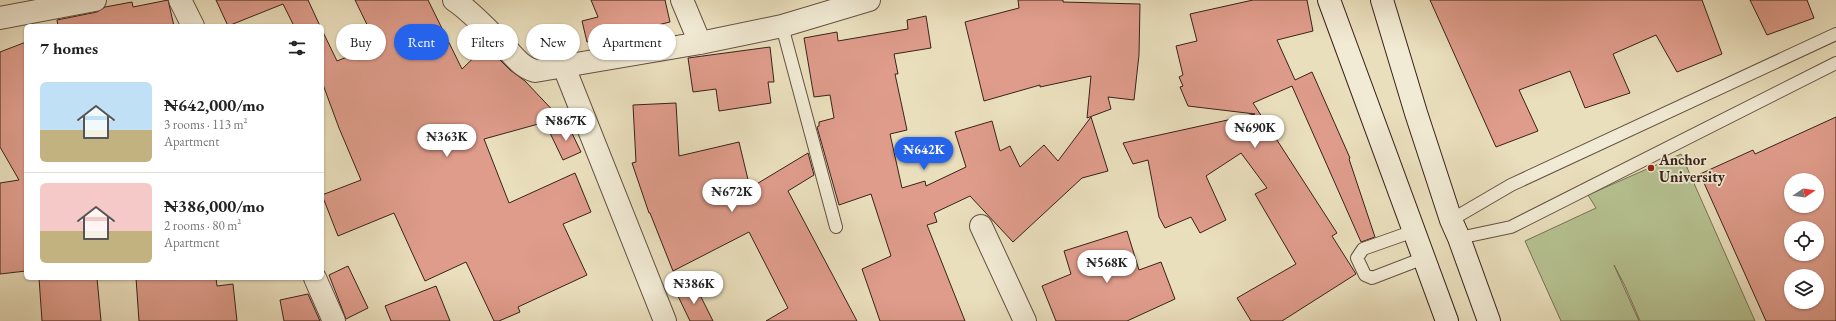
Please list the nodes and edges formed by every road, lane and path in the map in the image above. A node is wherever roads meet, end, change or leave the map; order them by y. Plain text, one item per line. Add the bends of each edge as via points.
1 (95, 0) edge
2 (180, 0) edge
3 (454, 0) edge
4 (682, 0) edge
5 (869, 0) edge
6 (1329, 0) edge
7 (1382, 0) edge
8 (31, 6) edge
9 (0, 18) edge
10 (193, 24) edge
11 (782, 26) junction
12 (1836, 34) edge
13 (700, 43) junction
14 (1836, 63) edge
15 (564, 67) junction
16 (981, 226) dead end
17 (836, 227) dead end
18 (1455, 229) junction
19 (1414, 231) junction
20 (1424, 258) junction
21 (316, 280) edge
22 (334, 321) edge
23 (664, 321) edge
24 (1025, 321) edge
25 (1447, 321) edge
26 (1489, 321) edge

1 - 8 street
2 - 10 street
3 - 15 street via 528,69 535,71
4 - 13 street
5 - 11 street
6 - 19 street
7 - 18 street
8 - 9 street
11 - 13 street
11 - 17 lane
12 - 18 lane via 1512,185
13 - 15 street
14 - 18 lane via 1510,227
15 - 23 street
16 - 24 street
18 - 26 street
19 - 20 street
19 - 20 lane via 1363,249 1357,258 1365,275 1372,278
20 - 25 street
21 - 22 street

